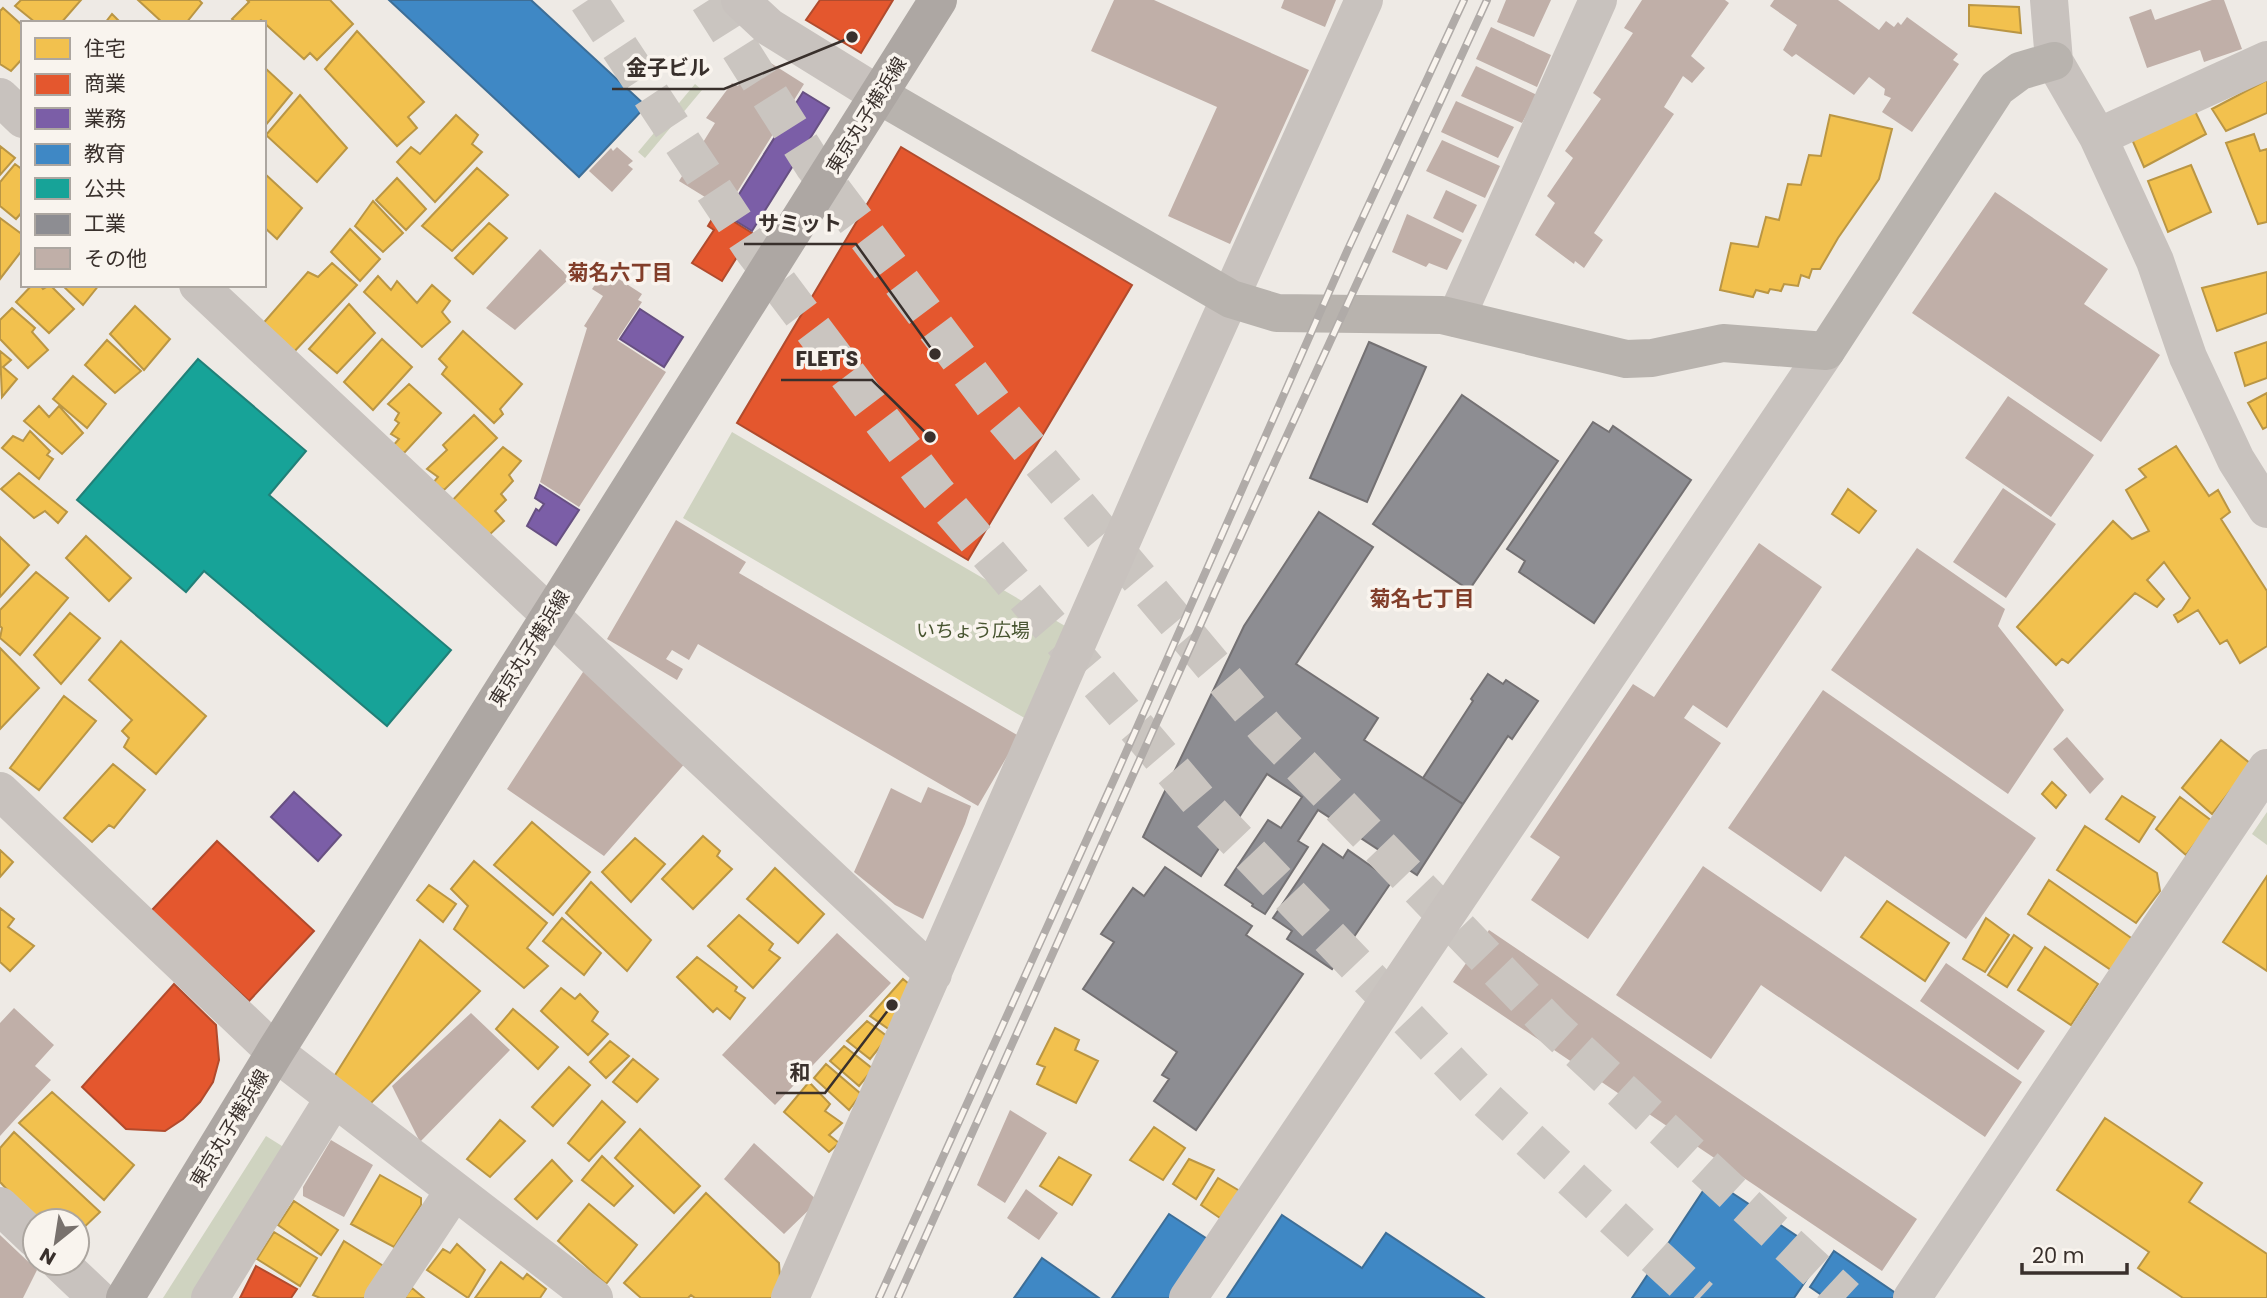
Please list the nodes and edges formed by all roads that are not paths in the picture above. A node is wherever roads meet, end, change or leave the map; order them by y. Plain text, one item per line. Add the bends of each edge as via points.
1 (740, 0) edge
2 (938, 0) edge
3 (1364, 0) edge
4 (1598, 0) edge
5 (2049, 0) edge
6 (2267, 60) edge
7 (2054, 61) junction
8 (879, 95) junction
9 (0, 97) edge
10 (21, 117) edge
11 (2098, 136) junction
12 (200, 287) edge
13 (1231, 299) junction
14 (1457, 318) junction
15 (1826, 351) junction
16 (2267, 509) edge
17 (550, 614) junction
18 (2267, 768) edge
19 (0, 791) edge
20 (933, 974) junction
21 (275, 1052) junction
22 (334, 1098) junction
23 (454, 1191) junction
24 (0, 1206) edge
25 (21, 1226) edge
26 (75, 1277) edge
27 (97, 1298) edge
28 (125, 1298) edge
29 (210, 1298) edge
30 (383, 1298) edge
31 (594, 1298) edge
32 (790, 1298) edge
33 (1188, 1298) edge
34 (1912, 1298) edge

1 - 8 street via 769,27
2 - 8 main road, 東京丸子横浜線
3 - 13 street
4 - 14 street
5 - 7 street
6 - 11 street
7 - 11 street
7 - 15 street via 2021,71 1997,88
8 - 13 street
8 - 17 main road, 東京丸子横浜線
9 - 10 street
11 - 16 street via 2155,261 2188,357 2236,460
12 - 17 street
13 - 14 street via 1277,313 1442,314
13 - 20 street
14 - 15 street via 1626,359 1723,343
15 - 33 street
17 - 20 street
17 - 21 main road, 東京丸子横浜線
18 - 34 street
19 - 21 street
20 - 32 street
21 - 22 street
21 - 28 main road, 東京丸子横浜線
22 - 23 street
22 - 29 street
23 - 30 street
23 - 31 street
24 - 25 street
26 - 27 street

